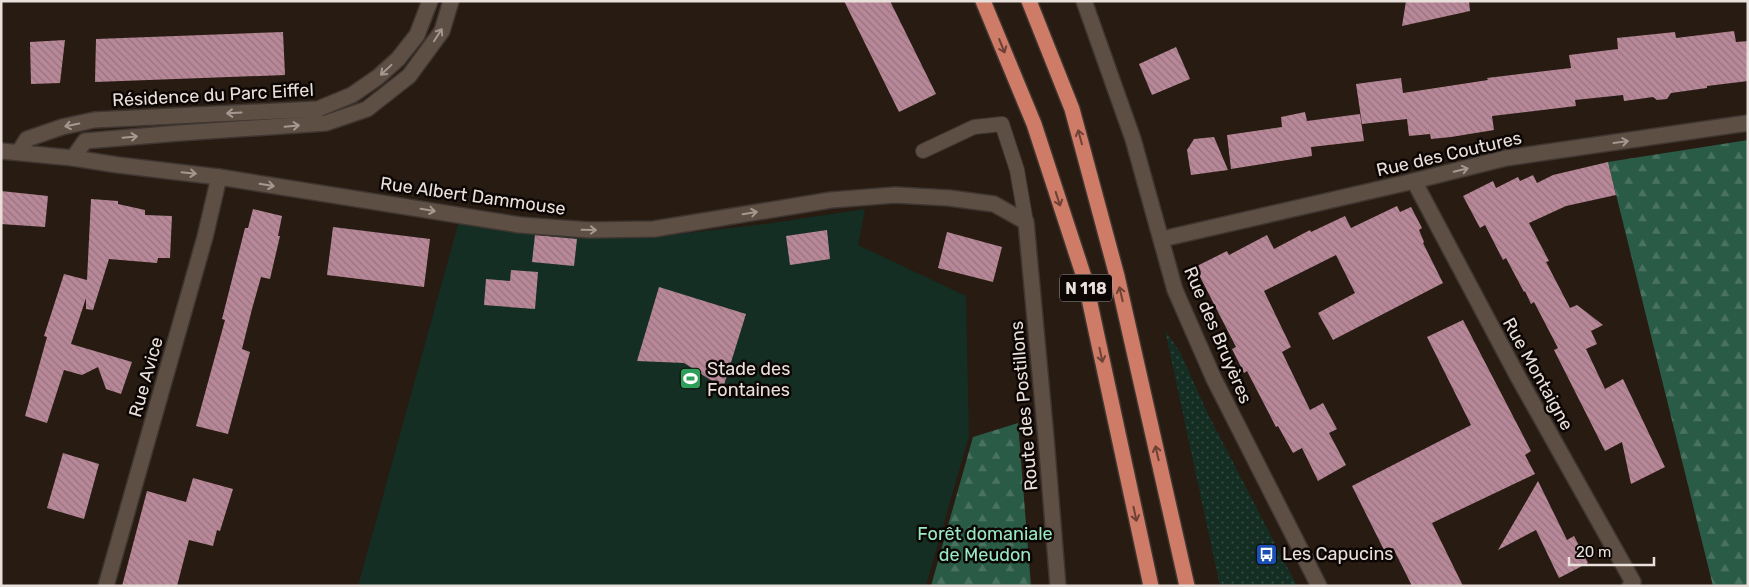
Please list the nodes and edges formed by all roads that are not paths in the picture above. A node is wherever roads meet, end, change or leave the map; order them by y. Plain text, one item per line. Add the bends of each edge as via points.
1 (430, 1) edge
2 (451, 1) edge
3 (983, 1) edge
4 (1029, 1) edge
5 (1084, 1) edge
6 (406, 48) junction
7 (421, 59) junction
8 (336, 102) junction
9 (343, 117) junction
10 (94, 120) junction
11 (1748, 123) edge
12 (98, 140) junction
13 (1, 151) edge
14 (923, 151) dead end
15 (19, 152) junction
16 (73, 158) junction
17 (219, 177) junction
18 (1414, 182) junction
19 (1026, 222) junction
20 (1162, 239) junction
21 (1632, 584) edge
22 (106, 586) edge
23 (1058, 586) edge
24 (1151, 586) edge
25 (1187, 586) edge
26 (1319, 586) edge

1 - 6 street, Résidence du Parc Eiffel via 417,35
7 -> 2 street, Résidence du Parc Eiffel via 442,30
3 -> 24 highway, N 118 via 1034,124 1085,280
25 -> 4 highway, N 118 via 1117,276 1072,109
5 - 20 street, Rue des Bruyères via 1133,140
6 - 7 lane
6 -> 8 street, Résidence du Parc Eiffel via 378,77
7 - 9 street, Résidence du Parc Eiffel via 409,76 367,108
8 - 9 lane
8 -> 10 street, Résidence du Parc Eiffel via 318,109
12 -> 9 street, Résidence du Parc Eiffel via 326,123
10 - 12 lane
10 -> 15 street, Résidence du Parc Eiffel via 27,139
18 -> 11 street, Rue des Coutures via 1506,158
12 - 16 street, Résidence du Parc Eiffel via 85,141
13 - 15 street, Rue Albert Dammouse
14 - 19 lane via 974,127 1002,124 1017,170
15 - 16 street, Rue Albert Dammouse
16 -> 17 street, Rue Albert Dammouse
17 -> 19 street, Rue Albert Dammouse via 520,225 589,230 654,229 832,200 895,195 994,204
17 - 22 street, Rue Avice
18 - 20 street, Rue des Coutures
18 - 21 street, Rue Montaigne
19 - 23 street, Route des Postillons
20 - 26 street, Rue des Bruyères via 1175,290 1214,380

